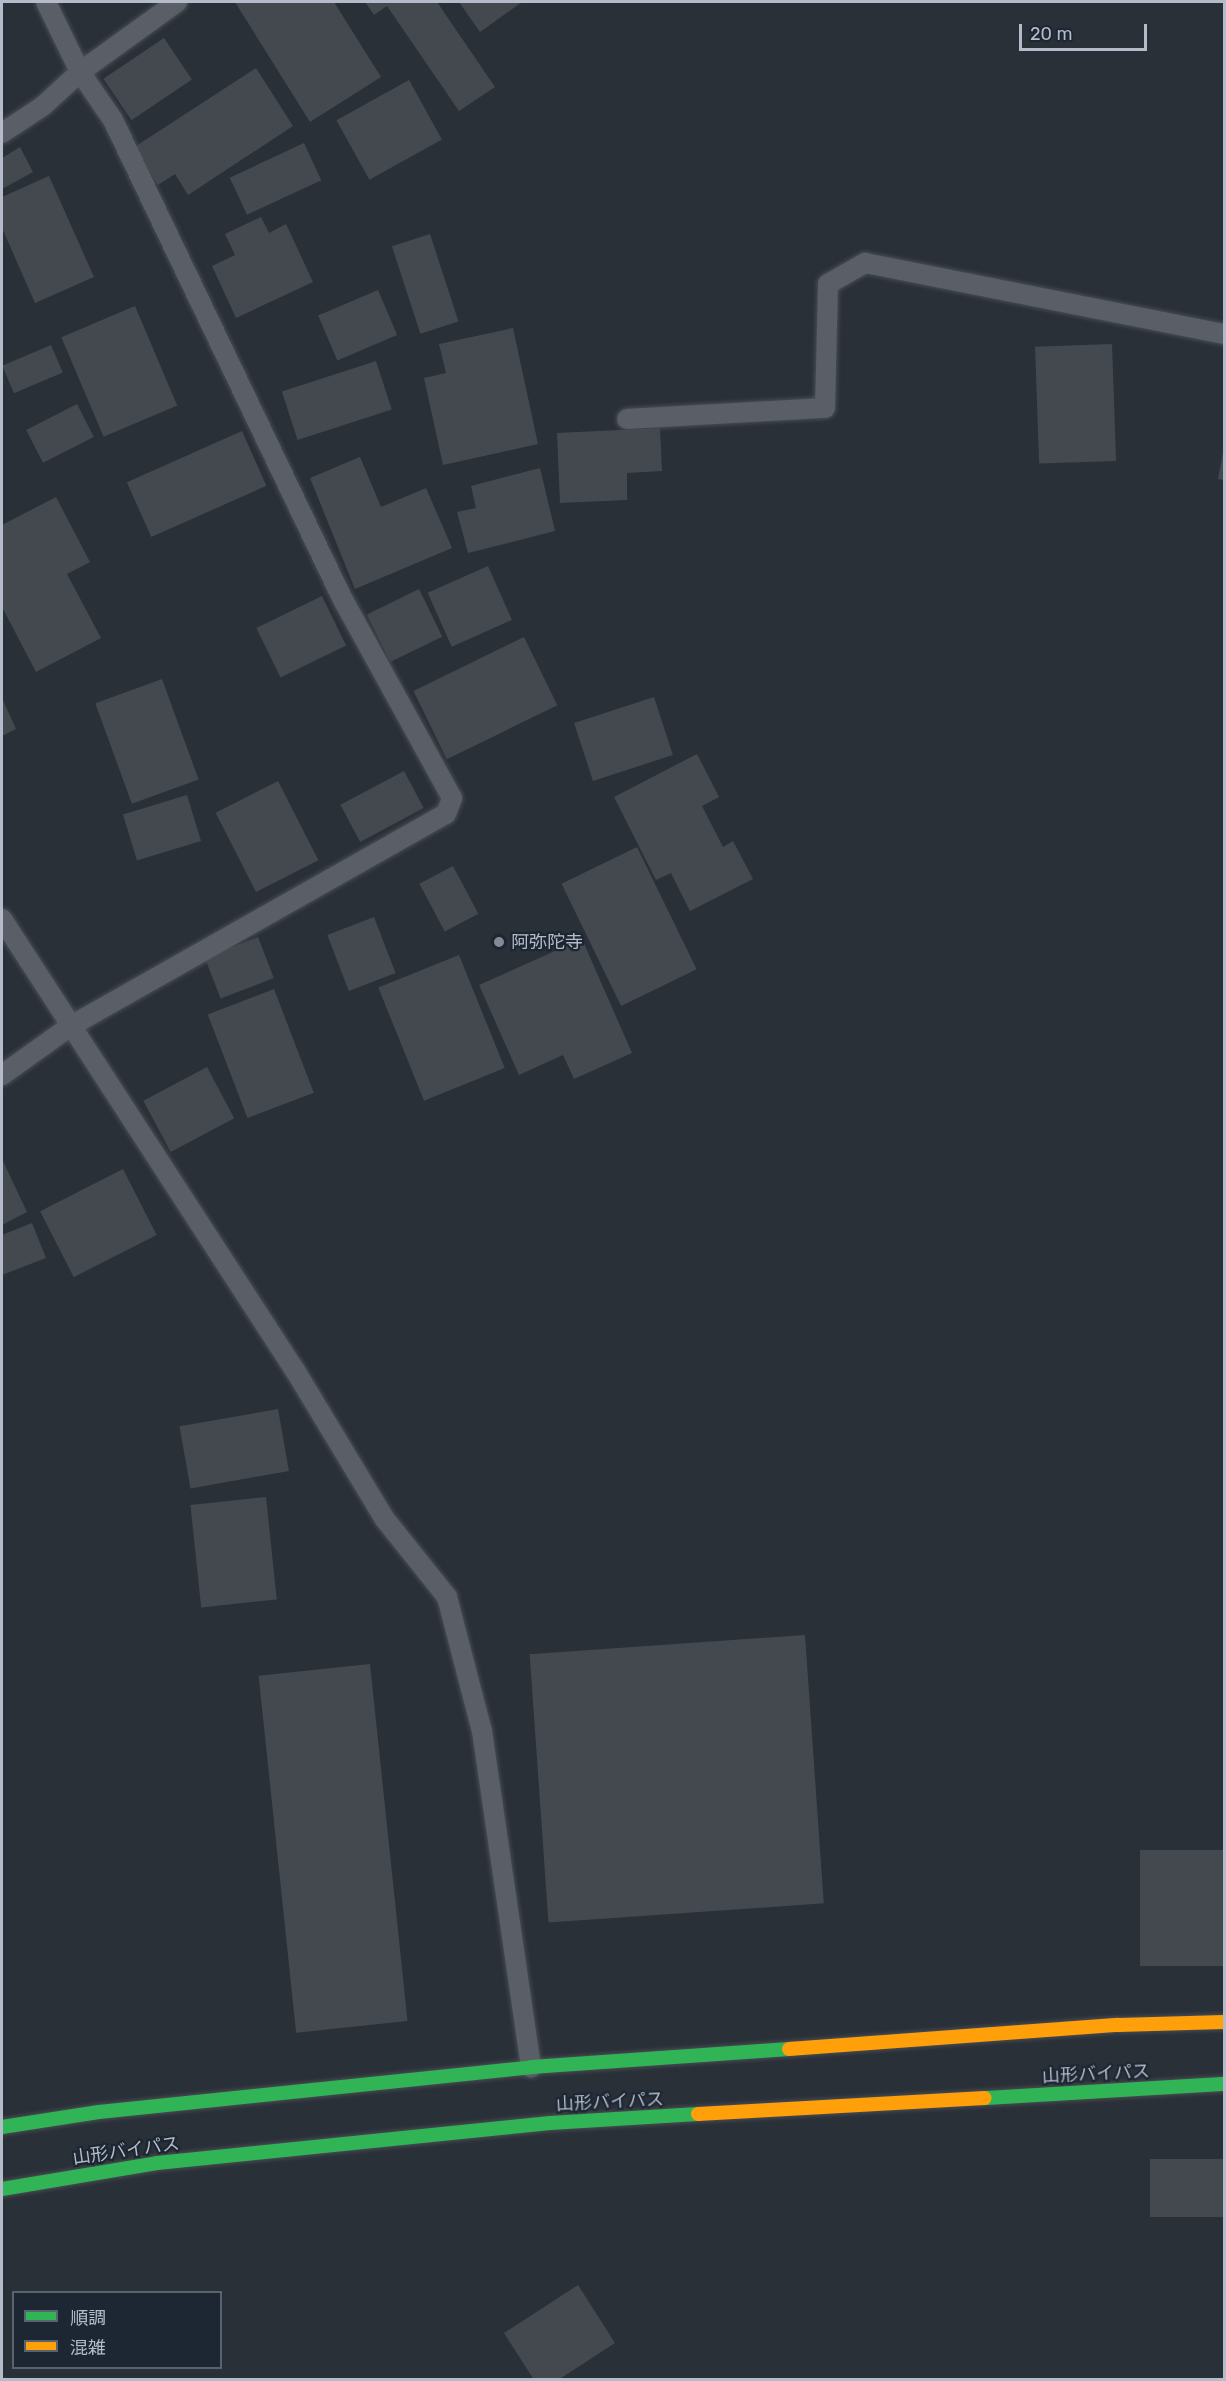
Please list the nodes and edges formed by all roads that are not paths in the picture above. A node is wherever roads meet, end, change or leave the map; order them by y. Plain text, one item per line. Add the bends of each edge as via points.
1 (46, 2) edge
2 (177, 2) edge
3 (80, 72) junction
4 (2, 133) edge
5 (1224, 334) edge
6 (627, 419) dead end
7 (2, 919) edge
8 (69, 1027) junction
9 (2, 1075) edge
10 (1224, 2022) edge
11 (531, 2067) junction
12 (1224, 2084) edge
13 (2, 2127) edge
14 (2, 2188) edge

1 - 3 lane
2 - 3 lane
3 - 4 lane via 43,106
3 - 8 lane via 112,120 344,600 452,798 446,814
5 - 6 lane via 866,263 828,284 825,408
7 - 8 lane
8 - 9 lane
8 - 11 lane via 296,1372 384,1518 447,1597 482,1731
10 - 11 highway via 1106,2026
11 - 13 highway via 99,2112
12 - 14 highway, 山形バイパス via 550,2123 157,2163

